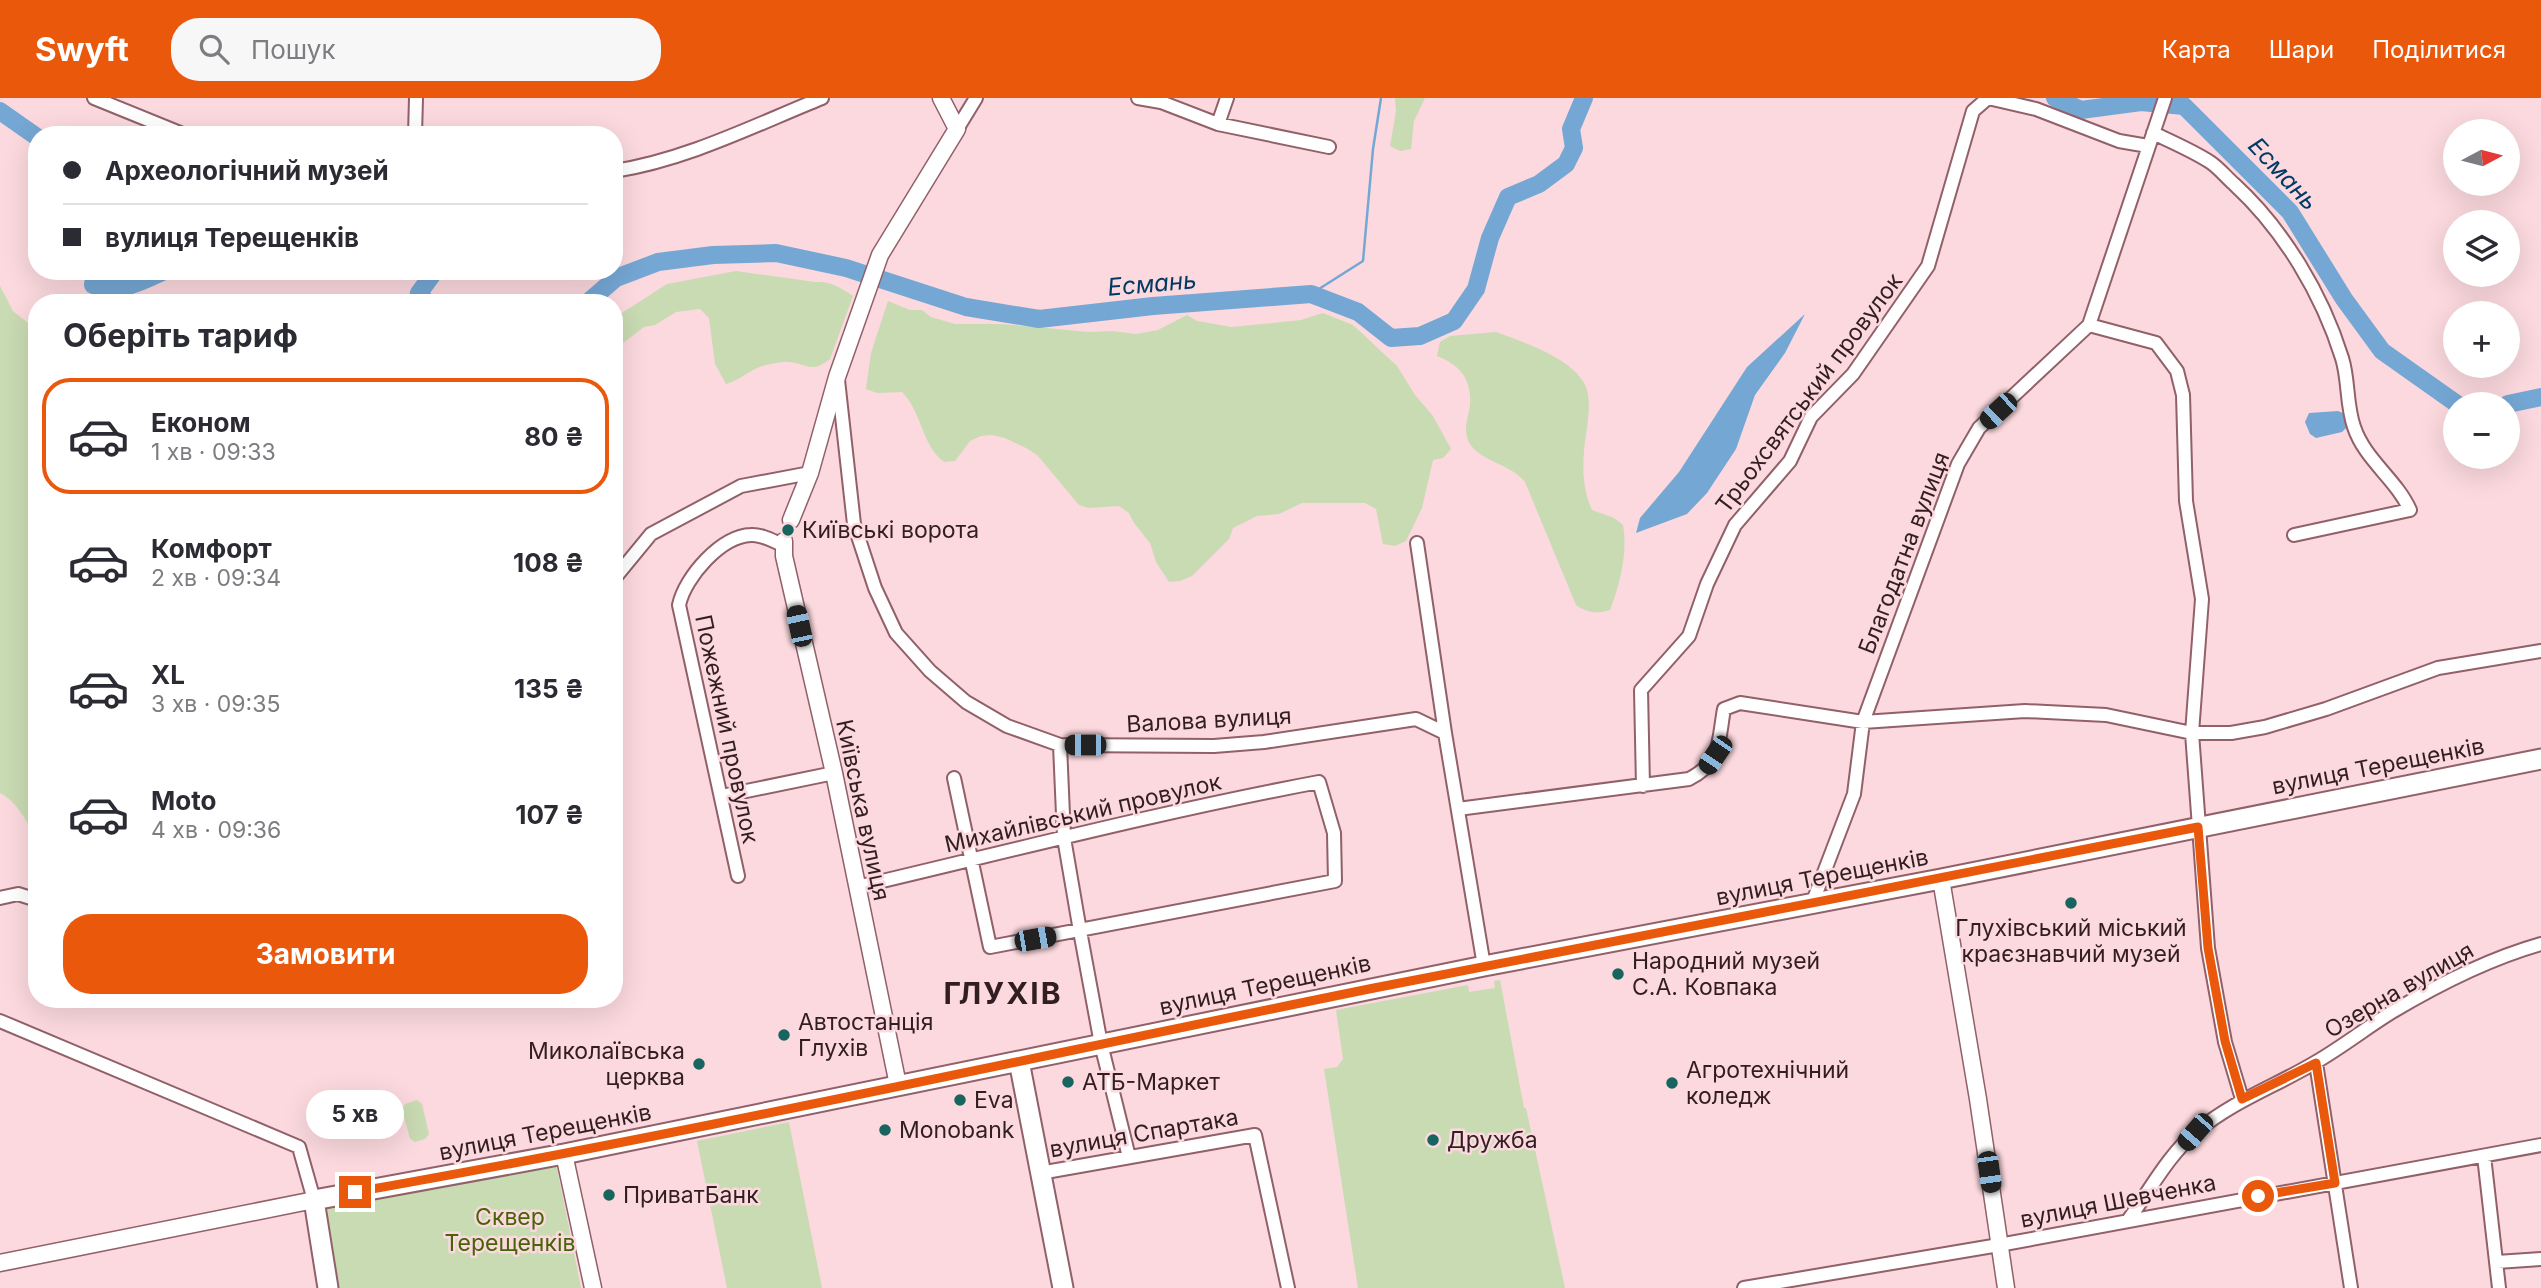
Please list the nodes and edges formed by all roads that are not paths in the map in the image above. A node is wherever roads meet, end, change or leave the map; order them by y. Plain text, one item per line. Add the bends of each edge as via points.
1 (94, 98) edge
2 (416, 98) edge
3 (822, 98) edge
4 (941, 98) edge
5 (976, 98) edge
6 (1138, 98) edge
7 (1227, 98) edge
8 (2165, 98) edge
9 (1218, 124) junction
10 (163, 126) edge
11 (415, 126) edge
12 (2155, 128) junction
13 (957, 129) junction
14 (2148, 146) junction
15 (1329, 147) dead end
16 (623, 170) edge
17 (2089, 325) junction
18 (837, 377) junction
19 (810, 473) junction
20 (792, 520) dead end
21 (2294, 535) dead end
22 (783, 543) joint
23 (1417, 544) dead end
24 (623, 568) edge
25 (2541, 651) edge
26 (1863, 722) junction
27 (1445, 733) junction
28 (2192, 733) junction
29 (1060, 745) junction
30 (2541, 759) edge
31 (834, 773) junction
32 (954, 778) dead end
33 (1643, 786) junction
34 (722, 796) junction
35 (1458, 809) junction
36 (2198, 827) junction
37 (1065, 838) junction
38 (970, 860) junction
39 (738, 876) dead end
40 (1941, 880) junction
41 (857, 887) junction
42 (28, 897) edge
43 (0, 898) edge
44 (1812, 904) junction
45 (1080, 931) junction
46 (2541, 944) edge
47 (1484, 966) junction
48 (0, 1021) edge
49 (1101, 1044) junction
50 (1019, 1060) junction
51 (2316, 1063) junction
52 (898, 1085) junction
53 (2242, 1099) junction
54 (2541, 1145) edge
55 (564, 1154) junction
56 (2484, 1156) junction
57 (1129, 1157) junction
58 (1040, 1173) junction
59 (2335, 1183) junction
60 (314, 1200) junction
61 (2129, 1219) junction
62 (1999, 1245) junction
63 (2541, 1259) edge
64 (2497, 1262) junction
65 (0, 1263) edge
66 (325, 1287) edge
67 (593, 1288) edge
68 (1063, 1288) edge
69 (1288, 1288) edge
70 (1744, 1288) edge
71 (2006, 1288) edge
72 (2351, 1288) edge
73 (2499, 1288) edge

1 - 10 street
2 - 11 street
3 - 16 street via 692,150
4 - 13 street
5 - 13 street
6 - 9 street
7 - 9 street
8 - 12 street, Благодатна вулиця
9 - 15 street
12 - 14 street, Благодатна вулиця
12 - 21 street via 2211,163 2258,206 2292,256 2325,309 2344,362 2354,428 2369,458 2410,510
13 - 18 street via 880,255
14 - 17 street, Благодатна вулиця
14 - 33 street, Трьохсвятський провулок via 2119,141 2036,109 1988,98 1973,111 1928,266 1853,374 1811,417 1790,461 1735,525 1689,636 1641,690
17 - 26 street, Благодатна вулиця via 1979,428 1958,464
17 - 28 street via 2156,343 2177,370 2183,395 2186,501 2202,599
18 - 19 street
18 - 29 street, Валова вулиця via 854,524 896,634 967,702 1007,726
19 - 20 street
19 - 24 street via 741,486 651,534
22 - 31 street, Київська вулиця
22 - 34 street, Пожежний провулок via 754,534 738,537 717,548 682,592 681,621
23 - 27 street
25 - 28 street via 2438,668 2264,727
26 - 28 street via 2025,712 2105,715
26 - 33 street via 1740,703 1724,709 1715,755 1705,771 1689,779
26 - 44 street, Благодатна вулиця via 1854,794
27 - 29 street, Валова вулиця via 1416,719 1214,746
27 - 35 street
28 - 36 street
29 - 37 street
30 - 36 main road, вулиця Терещенків
31 - 34 street
31 - 41 street, Київська вулиця
32 - 38 street
33 - 35 street
34 - 39 street, Пожежний провулок
35 - 47 street
36 - 40 main road, вулиця Терещенків
36 - 53 street via 2208,948 2225,1041
37 - 38 street, Михайлівський провулок
37 - 45 street
37 - 45 street, Михайлівський провулок via 1319,782 1334,833 1335,881
38 - 41 street, Михайлівський провулок
38 - 45 street via 990,947
40 - 44 main road, вулиця Терещенків
40 - 62 street
41 - 52 street, Київська вулиця
42 - 43 street
44 - 47 main road, вулиця Терещенків
45 - 49 street
46 - 51 street, Озерна вулиця via 2449,980
47 - 49 main road, вулиця Терещенків
48 - 60 street via 299,1147
49 - 50 main road, вулиця Терещенків
49 - 57 street
50 - 52 main road, вулиця Терещенків
50 - 58 main road
51 - 53 street, Озерна вулиця
51 - 59 street
52 - 55 main road, вулиця Терещенків
53 - 61 street, Озерна вулиця via 2195,1132
54 - 56 street, вулиця Шевченка
55 - 60 main road, вулиця Терещенків
55 - 67 street
56 - 59 street, вулиця Шевченка
56 - 64 street
57 - 58 street, вулиця Спартака
57 - 69 street, вулиця Спартака via 1255,1135
58 - 68 main road
59 - 61 street, вулиця Шевченка
59 - 72 street
60 - 65 street, вулиця Терещенків
60 - 66 main road
61 - 62 street, вулиця Шевченка
62 - 70 street, вулиця Шевченка
62 - 71 street
63 - 64 street
64 - 73 street

